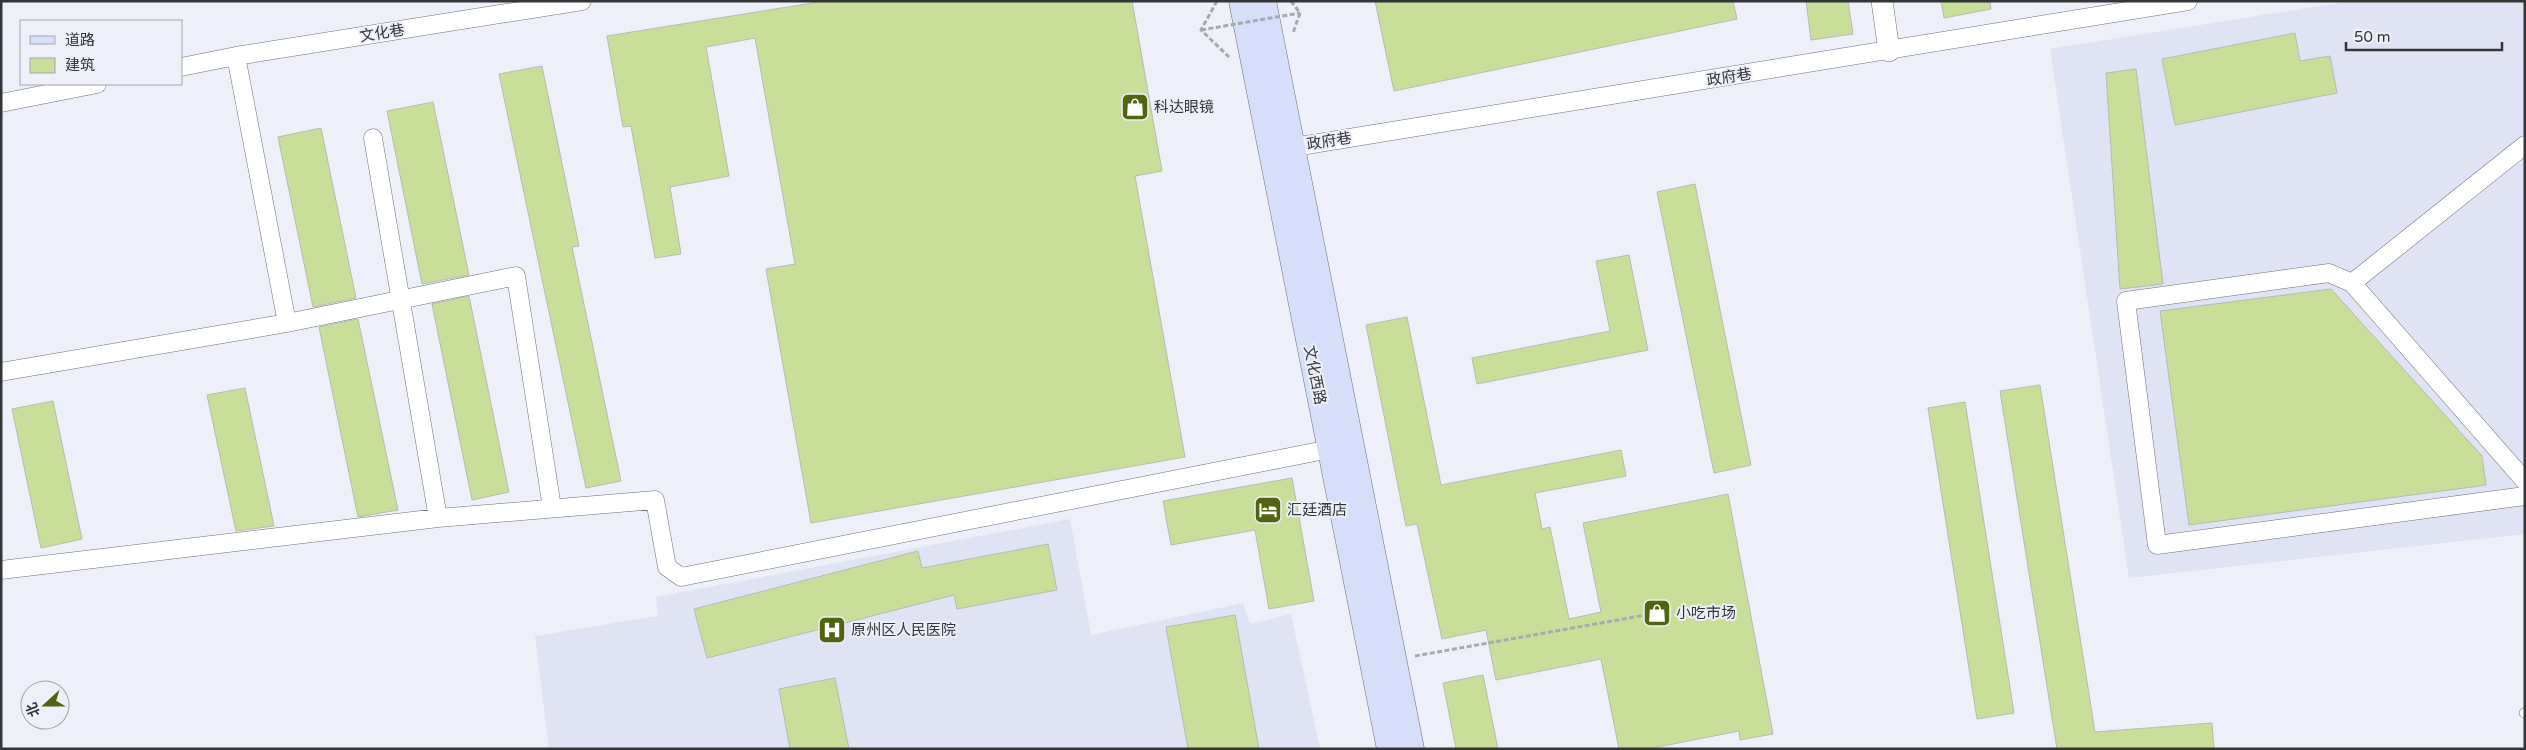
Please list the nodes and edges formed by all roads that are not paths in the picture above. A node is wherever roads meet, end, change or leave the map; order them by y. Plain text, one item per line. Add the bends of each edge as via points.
1 (582, 1) edge
2 (1241, 1) edge
3 (1264, 1) edge
4 (1882, 1) edge
5 (2188, 1) edge
6 (1889, 52) junction
7 (236, 56) junction
8 (182, 67) edge
9 (91, 85) edge
10 (1, 102) edge
11 (373, 138) dead end
12 (2525, 145) edge
13 (1282, 149) junction
14 (2352, 283) junction
15 (401, 301) junction
16 (288, 323) junction
17 (1, 372) edge
18 (1330, 449) junction
19 (2525, 481) edge
20 (2525, 496) edge
21 (552, 508) junction
22 (438, 518) junction
23 (1, 570) edge
24 (1390, 749) edge
25 (1412, 749) edge

1 - 7 street, 文化巷
2 - 13 main road, 文化西路 via 1258,85
3 - 13 main road, 文化西路
4 - 6 street
5 - 6 street, 政府巷
6 - 13 street, 政府巷
7 - 8 street, 文化巷
7 - 16 street
9 - 10 street
11 - 15 street
12 - 14 street
13 - 18 main road, 文化西路
13 - 25 main road, 文化西路
14 - 19 street
14 - 20 street via 2330,273 2126,301 2157,545
15 - 16 street
15 - 21 street via 516,276
15 - 22 street
16 - 17 street
18 - 21 street via 681,576 666,566 655,500
18 - 24 main road, 文化西路
21 - 22 street
22 - 23 street

